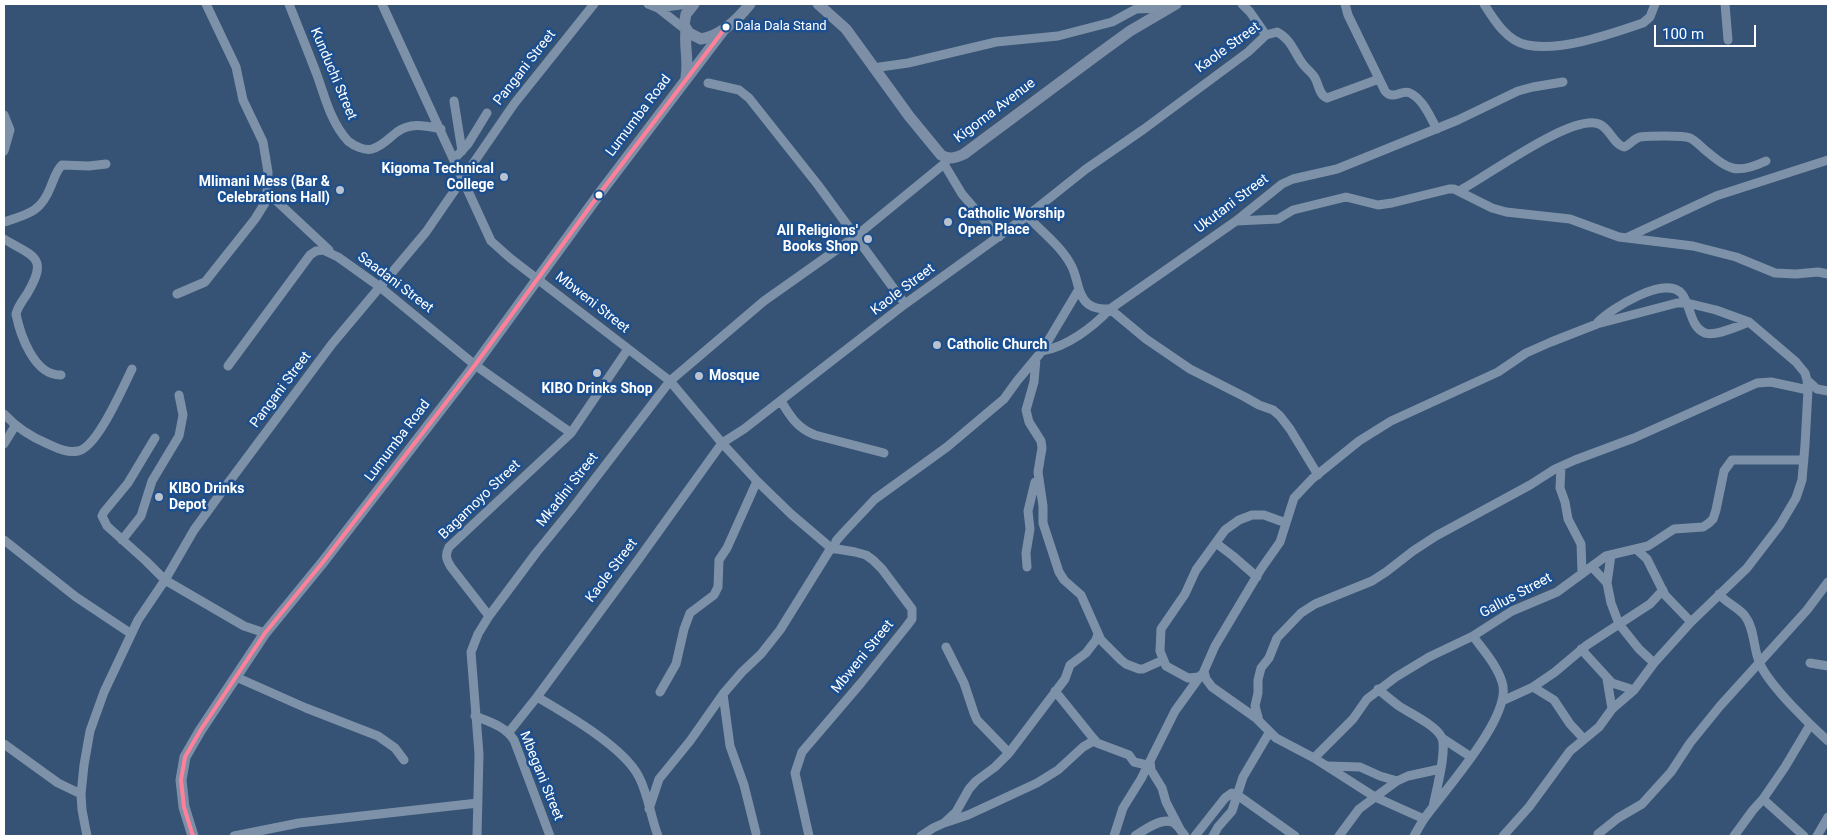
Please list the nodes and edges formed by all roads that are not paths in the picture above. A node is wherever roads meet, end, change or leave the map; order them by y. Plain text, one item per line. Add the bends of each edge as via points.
1 (206, 4) edge
2 (289, 4) edge
3 (382, 4) edge
4 (594, 4) edge
5 (648, 4) edge
6 (688, 4) edge
7 (694, 4) edge
8 (750, 4) edge
9 (818, 4) edge
10 (1242, 4) edge
11 (1345, 4) edge
12 (1484, 4) edge
13 (1655, 4) edge
14 (1725, 4) edge
15 (1171, 6) edge
16 (658, 8) junction
17 (726, 27) junction
18 (686, 30) junction
19 (1266, 35) junction
20 (1728, 40) dead end
21 (873, 68) junction
22 (686, 79) junction
23 (1379, 79) junction
24 (1563, 82) dead end
25 (708, 83) dead end
26 (454, 100) dead end
27 (487, 113) dead end
28 (4, 114) edge
29 (441, 129) junction
30 (1437, 129) junction
31 (4, 151) edge
32 (462, 151) junction
33 (455, 158) junction
34 (1828, 160) edge
35 (946, 161) junction
36 (1766, 161) dead end
37 (106, 164) dead end
38 (462, 178) junction
39 (1459, 191) junction
40 (267, 192) junction
41 (1027, 216) junction
42 (1236, 221) junction
43 (4, 222) edge
44 (856, 236) junction
45 (999, 236) junction
46 (1628, 238) junction
47 (4, 240) edge
48 (338, 257) junction
49 (1828, 274) edge
50 (538, 279) junction
51 (380, 287) junction
52 (1079, 289) junction
53 (177, 294) dead end
54 (1687, 303) junction
55 (905, 304) junction
56 (1110, 309) junction
57 (1749, 322) junction
58 (1597, 324) junction
59 (628, 349) junction
60 (1040, 355) junction
61 (475, 365) junction
62 (228, 366) dead end
63 (132, 369) dead end
64 (61, 374) dead end
65 (1807, 380) junction
66 (670, 381) junction
67 (1808, 390) junction
68 (1828, 391) edge
69 (179, 395) dead end
70 (781, 401) junction
71 (4, 414) edge
72 (15, 426) junction
73 (571, 433) junction
74 (155, 438) dead end
75 (722, 443) junction
76 (4, 444) edge
77 (884, 453) dead end
78 (1804, 460) junction
79 (1561, 467) junction
80 (1038, 472) junction
81 (1318, 474) junction
82 (757, 481) junction
83 (1286, 523) junction
84 (4, 540) edge
85 (122, 540) junction
86 (1216, 543) junction
87 (832, 548) junction
88 (1636, 549) junction
89 (1611, 555) junction
90 (1027, 567) dead end
91 (1592, 567) junction
92 (1582, 572) junction
93 (1257, 576) junction
94 (165, 580) junction
95 (1828, 582) edge
96 (1608, 583) junction
97 (1663, 590) junction
98 (1719, 594) junction
99 (489, 616) junction
100 (1692, 622) junction
101 (1619, 624) junction
102 (130, 633) junction
103 (265, 633) junction
104 (1098, 634) junction
105 (1473, 636) junction
106 (946, 648) dead end
107 (1581, 649) junction
108 (1163, 660) junction
109 (1759, 662) junction
110 (1654, 663) junction
111 (1810, 663) dead end
112 (1828, 667) edge
113 (1202, 674) junction
114 (236, 676) junction
115 (1607, 679) junction
116 (1533, 687) junction
117 (1378, 689) junction
118 (1634, 690) junction
119 (1055, 691) junction
120 (660, 692) dead end
121 (723, 694) junction
122 (536, 697) junction
123 (1502, 702) junction
124 (1612, 709) junction
125 (476, 716) junction
126 (1259, 721) junction
127 (1810, 725) junction
128 (509, 732) junction
129 (1269, 733) junction
130 (1442, 738) junction
131 (1583, 738) junction
132 (1095, 740) junction
133 (1828, 741) edge
134 (4, 744) edge
135 (1009, 754) junction
136 (1471, 757) junction
137 (1314, 758) junction
138 (404, 760) dead end
139 (1149, 763) junction
140 (1327, 766) junction
141 (1440, 769) junction
142 (1397, 780) junction
143 (82, 794) junction
144 (1236, 794) junction
145 (1375, 797) junction
146 (1764, 799) junction
147 (478, 803) junction
148 (649, 809) junction
149 (1432, 809) junction
150 (1828, 816) edge
151 (1424, 819) junction
152 (944, 822) junction
153 (756, 833) dead end
154 (1183, 834) edge
155 (1508, 835) edge
156 (87, 836) edge
157 (193, 836) edge
158 (234, 836) edge
159 (477, 836) edge
160 (550, 836) edge
161 (658, 836) edge
162 (809, 836) edge
163 (922, 836) edge
164 (1114, 836) edge
165 (1135, 836) edge
166 (1195, 836) edge
167 (1214, 836) edge
168 (1295, 836) edge
169 (1338, 836) edge
170 (1414, 836) edge
171 (1598, 836) edge
172 (1734, 836) edge
173 (1804, 836) edge
174 (1817, 836) edge

1 - 40 street via 236,67 243,100 263,142 268,172
2 - 29 street, Kunduchi Street via 326,103 348,141 369,150 406,127 421,124
3 - 29 street, Mbweni Street
4 - 38 street, Pangani Street via 514,104
5 - 16 street
6 - 16 street
7 - 18 main road, Lumumba Road via 684,20
8 - 17 main road
9 - 21 main road, Kigoma Avenue via 846,29
10 - 19 street
11 - 23 street
12 - 13 street via 1508,36 1526,45 1546,46 1572,44 1643,23 1650,17
14 - 20 street
15 - 21 street via 1136,9 1112,22 1058,36 996,42
15 - 35 main road, Kigoma Avenue via 1068,76 964,154
16 - 18 street
17 - 18 main road via 701,39
17 - 22 main road, Lumumba Road
18 - 22 main road, Lumumba Road
19 - 23 street, Kaole Street via 1278,32 1290,43 1314,75 1323,97
19 - 41 street, Kaole Street via 1248,52 1086,169
21 - 35 main road, Kigoma Avenue
22 - 50 main road, Lumumba Road
23 - 30 street via 1388,95 1407,92 1416,98
24 - 30 street, Ukutani Street via 1506,96
25 - 44 street via 739,90 750,98
26 - 32 street
27 - 32 street
28 - 31 street via 10,130
29 - 33 street, Mbweni Street
30 - 42 street, Ukutani Street via 1337,170 1282,184
32 - 33 street
33 - 38 street, Mbweni Street
34 - 46 street via 1708,200
35 - 44 street
35 - 45 street via 962,194
36 - 39 street via 1746,169 1733,169 1717,161 1691,138 1677,135 1638,138 1624,147 1605,127 1590,122 1557,133
37 - 43 street via 62,165 39,208
38 - 50 street, Mbweni Street via 491,241
38 - 51 street, Pangani Street via 426,232
39 - 42 street via 1449,189 1378,205 1346,197 1293,210 1278,219
39 - 46 street via 1492,208 1570,219
40 - 48 street
40 - 53 street via 255,219 205,282
41 - 45 street, Kaole Street
41 - 52 street via 1071,265
42 - 56 street, Ukutani Street
44 - 55 street
44 - 66 street via 764,301
45 - 55 street, Kaole Street
46 - 49 street via 1693,246 1736,257 1775,273
47 - 64 street via 31,255 38,268 38,275 16,314 25,345 48,372
48 - 51 street, Saadani Street
48 - 62 street, Saadani Street via 323,250 310,255
50 - 59 street, Mbweni Street
50 - 61 main road, Lumumba Road
51 - 61 street, Saadani Street
51 - 94 street, Pangani Street via 332,344 223,490 194,530
52 - 56 street via 1088,304
52 - 60 street
54 - 57 street
54 - 57 street via 1695,326 1705,333 1712,334
54 - 58 street via 1662,306
54 - 58 street via 1676,289 1658,289 1610,311
55 - 70 street, Kaole Street
56 - 60 street, Ukutani Street via 1077,335
56 - 81 street via 1190,369 1273,410 1290,428
57 - 65 street via 1796,362
58 - 81 street via 1526,353 1498,372 1391,421 1359,441
59 - 66 street, Mbweni Street
59 - 73 street, Bagamoyo Street
60 - 80 street via 1026,410 1029,422 1041,441
60 - 87 street via 999,403 947,447 875,499
61 - 73 street, Saadani Street
61 - 103 main road, Lumumba Road
63 - 72 street via 93,441 80,451 63,450
65 - 67 street
65 - 68 street via 1817,389
66 - 75 street, Mbweni Street
66 - 99 street, Mkadini Street
67 - 78 street
67 - 79 street via 1771,382 1757,383
69 - 85 street via 182,416 179,436 152,481 141,516
70 - 75 street, Kaole Street
70 - 77 street via 797,426 805,431
71 - 72 street
72 - 76 street
73 - 99 street, Bagamoyo Street via 446,552 446,560
74 - 85 street via 128,484 102,516 107,526
75 - 82 street, Mbweni Street
75 - 122 street, Kaole Street
78 - 88 street, Gallus Street via 1732,460 1724,471 1713,519 1704,526 1674,529
78 - 98 street via 1796,498 1780,525 1747,568
79 - 92 street via 1560,488 1568,519 1581,544
79 - 126 street via 1436,536 1372,580 1301,613 1277,638 1261,668 1255,706
80 - 90 street via 1028,511
80 - 104 street via 1043,523 1059,572 1081,595
81 - 83 street via 1294,498
82 - 87 street, Mbweni Street
82 - 120 street via 719,560 718,587 714,595 690,613 676,664
83 - 86 street via 1264,515 1252,515 1226,530
83 - 93 street via 1280,542
84 - 102 street via 76,597
85 - 94 street
86 - 93 street
86 - 108 street via 1161,629
87 - 121 street via 780,630
87 - 162 street, Mbweni Street via 866,555 873,560 913,613 912,619 861,683 802,752 795,773
88 - 89 street, Gallus Street
88 - 97 street via 1647,558
89 - 91 street, Gallus Street
89 - 96 street
91 - 92 street, Gallus Street
91 - 96 street
92 - 105 street, Gallus Street via 1557,592 1512,611
93 - 113 street
94 - 102 street, Pangani Street
94 - 103 street via 244,626
95 - 109 street
96 - 101 street
97 - 100 street
97 - 101 street via 1650,604
98 - 100 street
98 - 109 street via 1745,616 1751,627
99 - 125 street via 471,652
100 - 110 street
101 - 107 street
101 - 110 street
102 - 143 street, Pangani Street via 90,731
103 - 114 main road, Lumumba Road
104 - 108 street via 1104,645 1120,660 1134,667 1143,669
104 - 119 street via 1086,653 1070,665 1065,679
105 - 117 street, Gallus Street
105 - 123 street via 1502,682
106 - 135 street via 964,683 977,720
107 - 115 street
107 - 116 street via 1556,672
108 - 113 street via 1166,666 1182,676 1188,678
109 - 127 street
109 - 171 street via 1642,804 1628,810
110 - 118 street
111 - 112 street
113 - 126 street via 1212,686
113 - 139 street via 1176,711
114 - 138 street via 378,736 395,748
114 - 157 main road, Lumumba Road via 184,758 181,780 184,806
115 - 118 street
115 - 124 street
116 - 123 street
116 - 131 street via 1554,700
117 - 130 street
117 - 137 street, Gallus Street
118 - 124 street
119 - 132 street
119 - 135 street
121 - 148 street via 659,779
121 - 153 street via 730,746
122 - 128 street, Kaole Street
122 - 148 street via 563,712 629,762 640,777
123 - 136 street via 1491,728
124 - 131 street via 1598,727
125 - 128 street, Mbegani Street
125 - 147 street
126 - 129 street
127 - 133 street
127 - 146 street
128 - 160 street, Mbegani Street
129 - 137 street
129 - 144 street
130 - 136 street
130 - 141 street
131 - 155 street
132 - 139 street via 1130,756 1134,762
132 - 152 street via 1037,783 968,815
134 - 143 street via 58,783
135 - 152 street via 976,781 956,812
136 - 149 street
137 - 140 street
139 - 154 street
139 - 164 street via 1123,808
140 - 142 street via 1360,767
140 - 145 street
141 - 142 street
141 - 149 street
142 - 145 street
143 - 156 street, Pangani Street
144 - 166 street via 1225,798
144 - 167 street via 1232,811
144 - 168 street
145 - 151 street
145 - 169 street via 1359,809
146 - 172 street
146 - 173 street
147 - 158 street via 299,823
147 - 159 street
148 - 161 street
149 - 151 street
150 - 174 street
151 - 170 street
152 - 163 street
154 - 165 street via 1175,824 1165,822

